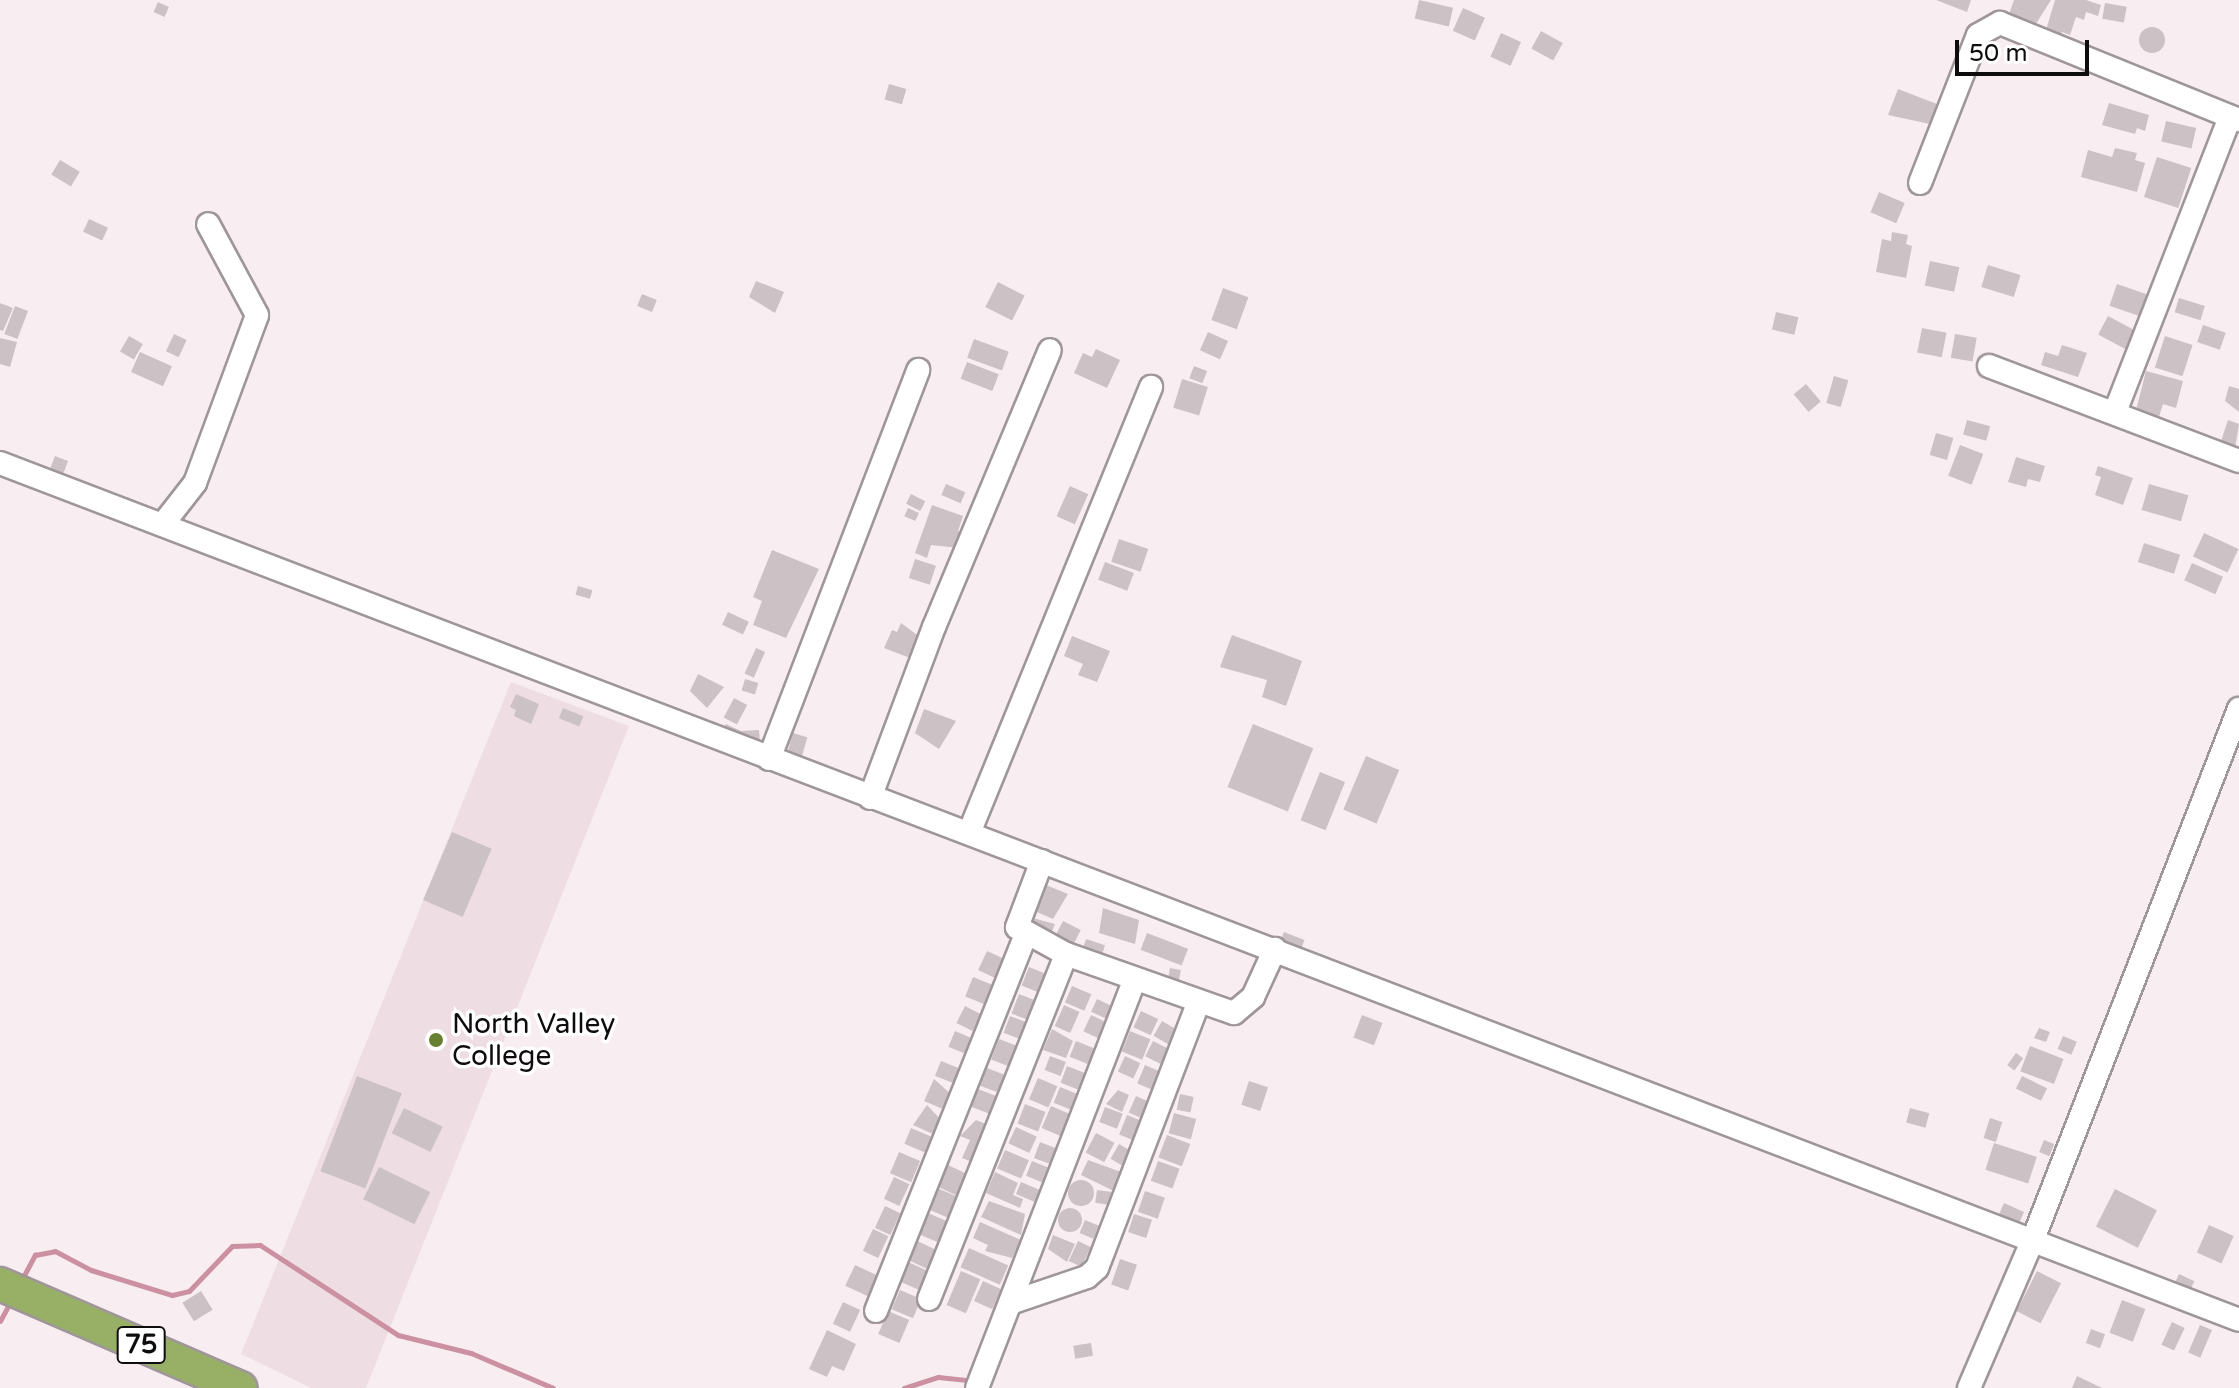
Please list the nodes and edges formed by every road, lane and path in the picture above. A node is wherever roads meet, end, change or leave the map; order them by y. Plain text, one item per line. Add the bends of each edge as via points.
1 (2235, 119) edge
2 (1920, 183) dead end
3 (208, 224) dead end
4 (1050, 350) dead end
5 (1989, 366) dead end
6 (918, 370) dead end
7 (1151, 387) dead end
8 (2115, 412) junction
9 (2239, 461) edge
10 (0, 463) edge
11 (163, 524) junction
12 (2239, 709) edge
13 (769, 759) junction
14 (870, 798) junction
15 (969, 833) junction
16 (1042, 861) junction
17 (1026, 935) junction
18 (1275, 949) junction
19 (1066, 954) junction
20 (1135, 978) junction
21 (1198, 1004) junction
22 (2032, 1242) junction
23 (0, 1284) edge
24 (929, 1299) dead end
25 (1010, 1303) junction
26 (876, 1311) dead end
27 (2239, 1320) edge
28 (240, 1388) edge
29 (977, 1388) edge
30 (1969, 1388) edge

1 - 2 street via 2000,23 1978,35
1 - 8 street
3 - 11 street via 257,315 195,483
4 - 14 street via 934,627
5 - 8 street
6 - 13 street
7 - 15 street
8 - 9 street
10 - 11 street
11 - 13 street
12 - 22 street
13 - 14 street
14 - 15 street
15 - 16 street
16 - 17 street via 1017,922
16 - 18 street
17 - 19 street
17 - 26 street
18 - 21 street via 1244,1008 1221,1012
18 - 22 street
19 - 20 street
19 - 24 street
20 - 21 street
20 - 25 street
21 - 25 street via 1097,1268 1087,1277
22 - 27 street
22 - 30 street
23 - 28 highway, 75
25 - 29 street

